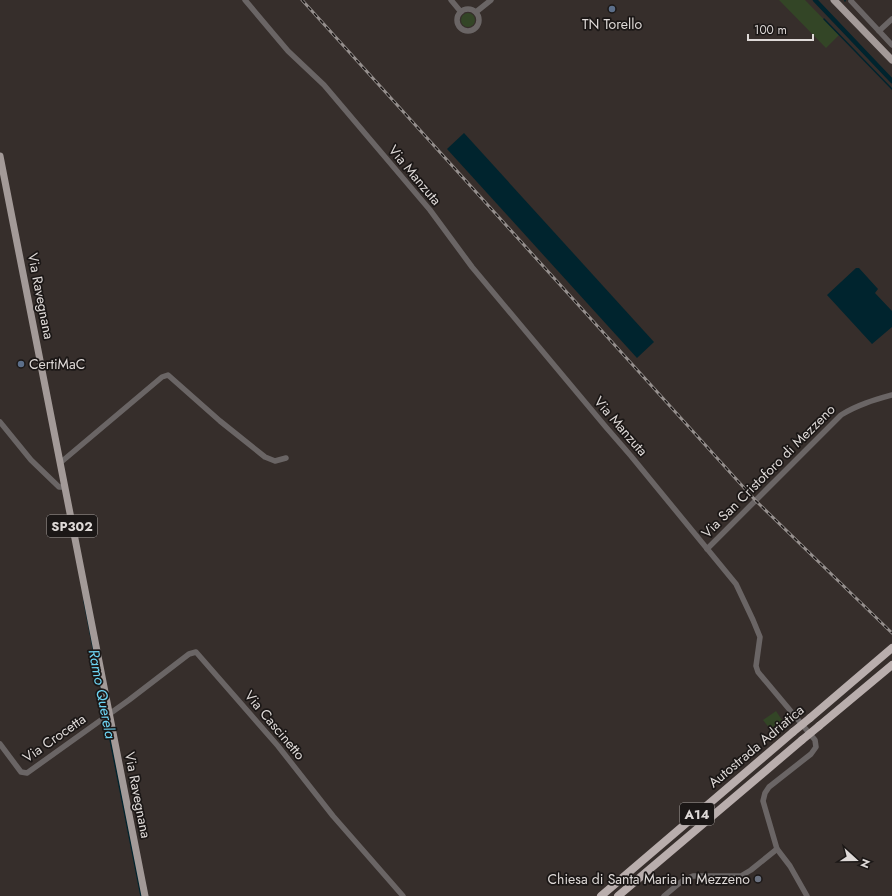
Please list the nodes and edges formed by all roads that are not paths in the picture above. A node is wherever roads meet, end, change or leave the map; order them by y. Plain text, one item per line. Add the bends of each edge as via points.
1 (245, 0) edge
2 (451, 0) edge
3 (491, 0) edge
4 (834, 0) edge
5 (850, 1) edge
6 (461, 12) junction
7 (476, 12) junction
8 (892, 19) edge
9 (879, 31) junction
10 (892, 45) edge
11 (892, 59) edge
12 (0, 156) edge
13 (892, 396) edge
14 (0, 422) edge
15 (286, 458) dead end
16 (60, 464) junction
17 (65, 487) junction
18 (707, 549) junction
19 (892, 648) edge
20 (890, 666) edge
21 (109, 714) junction
22 (0, 744) edge
23 (777, 850) junction
24 (145, 896) edge
25 (403, 896) edge
26 (601, 896) edge
27 (618, 896) edge
28 (664, 896) edge
29 (807, 896) edge

1 - 18 street, Via Manzuta via 288,51 324,85 425,204 472,267
2 - 6 street
3 - 7 street
4 - 11 main road
5 - 9 street
6 - 7 street via 467,9
6 - 7 street via 458,24 462,29 469,31 478,26
8 - 9 street
9 - 10 street
12 - 16 main road, Via Ravegnana / SP302
13 - 18 street, Via San Cristoforo di Mezzeno via 853,407 841,415
14 - 17 street via 31,460 59,487
15 - 16 street via 275,461 265,457 168,375 162,377
16 - 17 main road, Via Ravegnana / SP302
17 - 21 main road, Via Ravegnana / SP302
18 - 23 street, Via Manzuta via 736,584 753,620 760,637 756,666 758,672 815,740 816,747 811,754 765,793 764,808
19 - 26 highway, Autostrada Adriatica / A14, bridge
20 - 27 highway, Autostrada Adriatica / A14, bridge
21 - 22 street, Via Crocetta via 27,773 21,772
21 - 24 main road, Via Ravegnana / SP302
21 - 25 street, Via Cascinetto via 189,654 196,652
23 - 28 street via 741,876 693,876
23 - 29 street, Via Manzuta via 790,866

